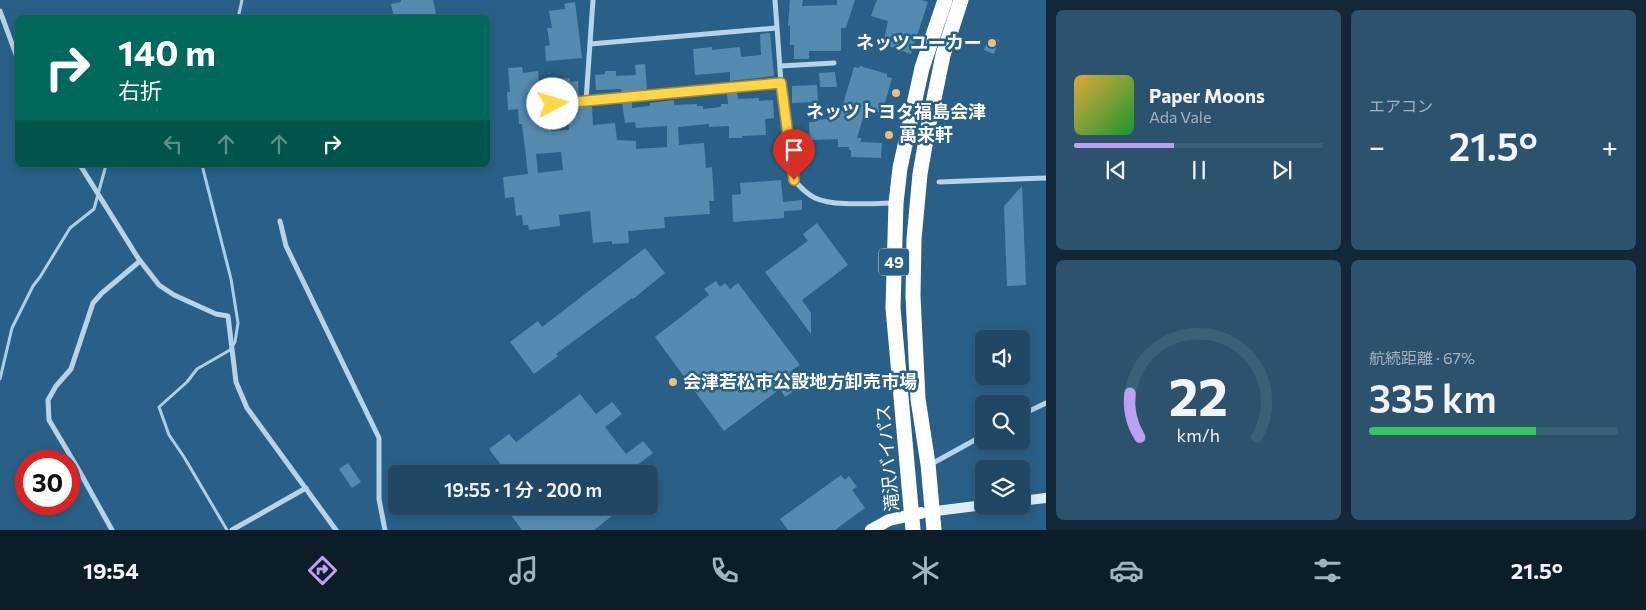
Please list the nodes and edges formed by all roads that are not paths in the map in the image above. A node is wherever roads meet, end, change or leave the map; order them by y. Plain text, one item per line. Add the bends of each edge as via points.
1 (593, 0) edge
2 (774, 0) edge
3 (944, 0) edge
4 (961, 0) edge
5 (0, 11) edge
6 (777, 28) junction
7 (590, 44) junction
8 (15, 52) edge
9 (834, 63) dead end
10 (780, 66) junction
11 (781, 83) junction
12 (586, 101) junction
13 (553, 104) dead end
14 (81, 167) edge
15 (1046, 178) edge
16 (939, 182) dead end
17 (896, 203) junction
18 (280, 221) dead end
19 (140, 261) junction
20 (1046, 403) edge
21 (1030, 411) edge
22 (975, 440) edge
23 (935, 462) dead end
24 (306, 488) junction
25 (1046, 498) edge
26 (1030, 500) edge
27 (975, 506) edge
28 (922, 513) junction
29 (112, 530) edge
30 (232, 530) edge
31 (336, 530) edge
32 (385, 530) edge
33 (871, 530) edge
34 (913, 530) edge
35 (934, 530) edge

1 - 7 street
2 - 6 street
3 - 17 highway, 滝沢バイパス / 49 via 922,68 900,168
4 - 28 highway, 滝沢バイパス / 49 via 943,56 932,110 920,174 914,239 918,399 928,464
5 - 8 street
6 - 7 street
6 - 10 street
7 - 12 street
9 - 10 street
10 - 11 street
11 - 12 street
11 - 17 street via 794,180 801,188 831,203
12 - 13 street
14 - 19 street
15 - 16 street
17 - 28 highway, 滝沢バイパス / 49 via 893,308
18 - 32 street via 286,246 379,438 379,499
19 - 24 street via 159,286 216,314 228,316 236,382 247,408
19 - 29 street via 93,303 71,368 48,400 49,420
20 - 21 street
22 - 23 street
24 - 30 street
24 - 31 street
25 - 26 street
27 - 28 street
28 - 33 main road via 890,520
28 - 34 highway, 滝沢バイパス / 49
28 - 35 highway, 滝沢バイパス / 49

